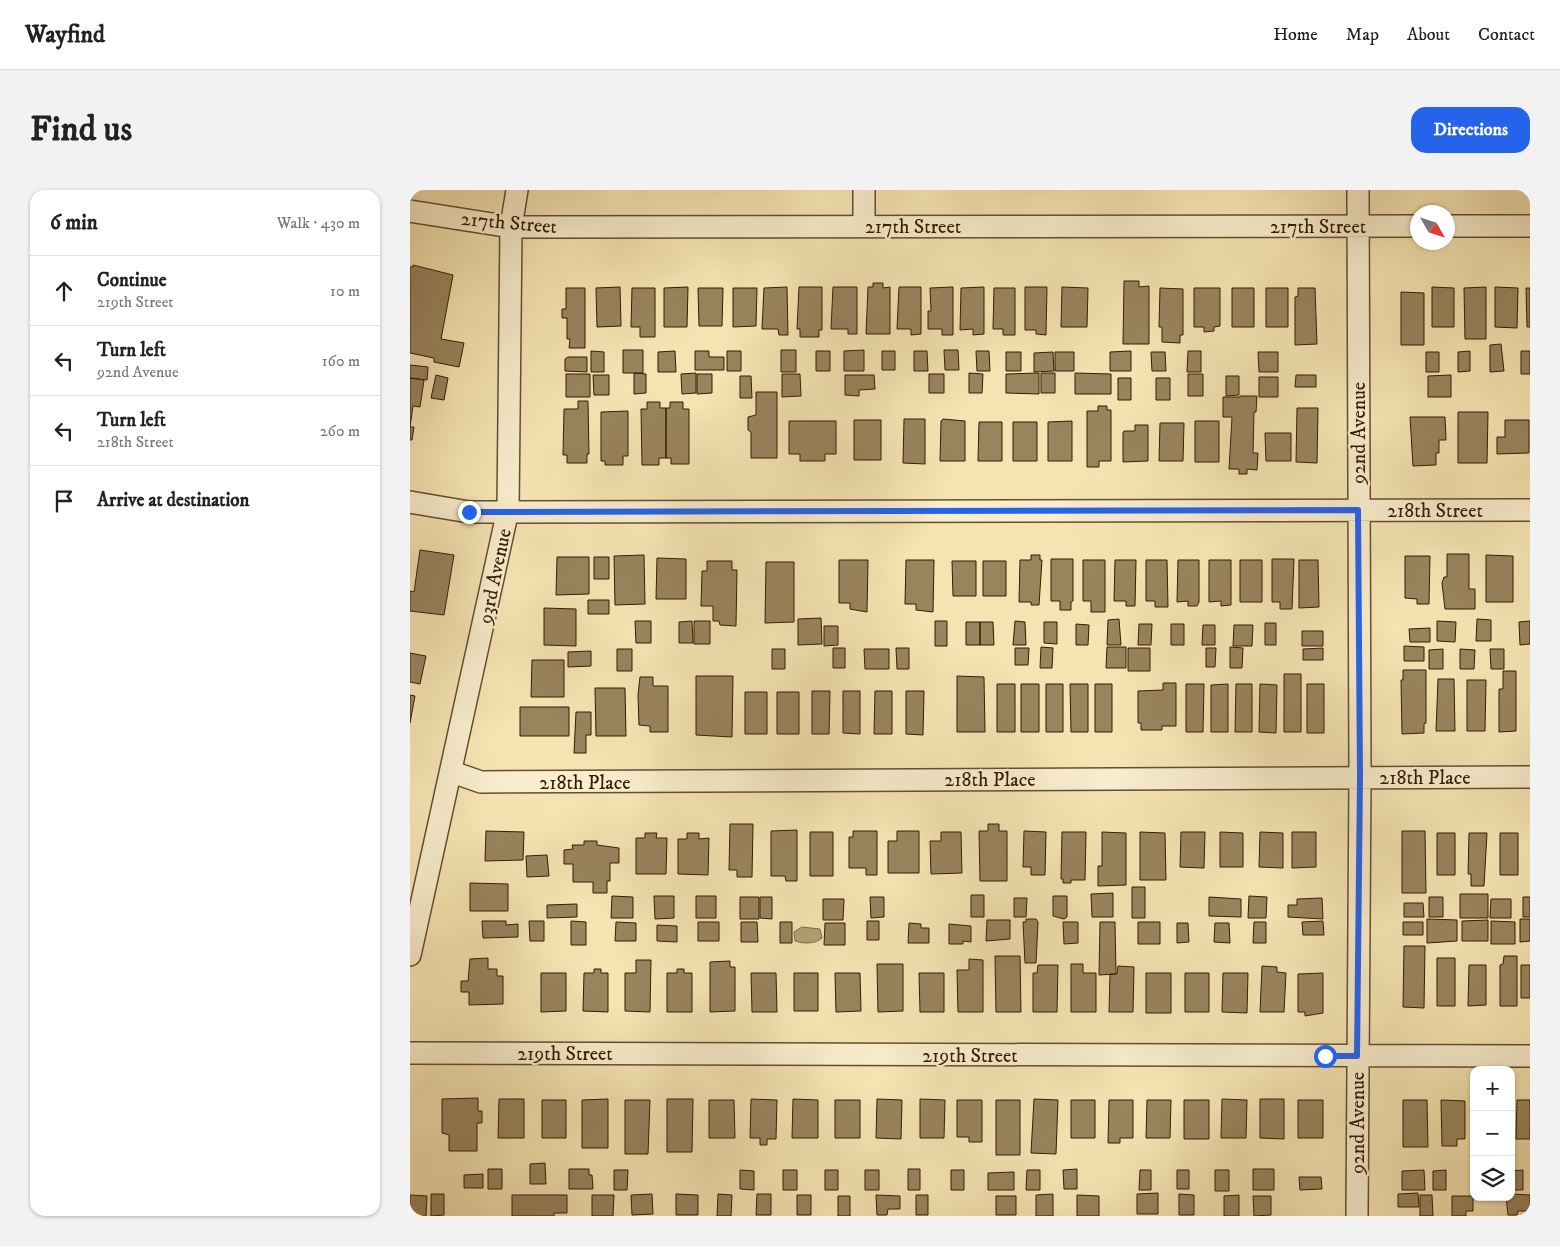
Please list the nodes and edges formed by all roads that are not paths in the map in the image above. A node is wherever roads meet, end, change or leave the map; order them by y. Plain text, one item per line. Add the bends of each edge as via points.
1 (517, 190) edge
2 (864, 190) edge
3 (1358, 190) edge
4 (410, 211) edge
5 (864, 226) junction
6 (1358, 226) junction
7 (1410, 226) edge
8 (1455, 226) edge
9 (1530, 226) edge
10 (511, 227) junction
11 (410, 502) edge
12 (508, 510) junction
13 (1358, 510) junction
14 (1530, 510) edge
15 (452, 772) junction
16 (1360, 777) junction
17 (1530, 777) edge
18 (410, 955) edge
19 (410, 1053) edge
20 (1357, 1056) junction
21 (1530, 1056) edge
22 (1357, 1216) edge

1 - 10 street, 93rd Avenue
2 - 5 street
3 - 6 street, 92nd Avenue
4 - 10 street, 217th Street
5 - 6 street, 217th Street
5 - 10 street, 217th Street
6 - 7 street, 217th Street
6 - 13 street, 92nd Avenue
8 - 9 street
10 - 12 street, 93rd Avenue
11 - 12 street, 218th Street via 469,512
12 - 13 street, 218th Street
12 - 15 street, 93rd Avenue
13 - 14 street, 218th Street
13 - 16 street, 92nd Avenue
15 - 16 street, 218th Place via 481,782
15 - 18 street, 93rd Avenue
16 - 17 street, 218th Place
16 - 20 street, 92nd Avenue
19 - 20 street, 219th Street
20 - 21 street, 219th Street
20 - 22 street, 92nd Avenue

